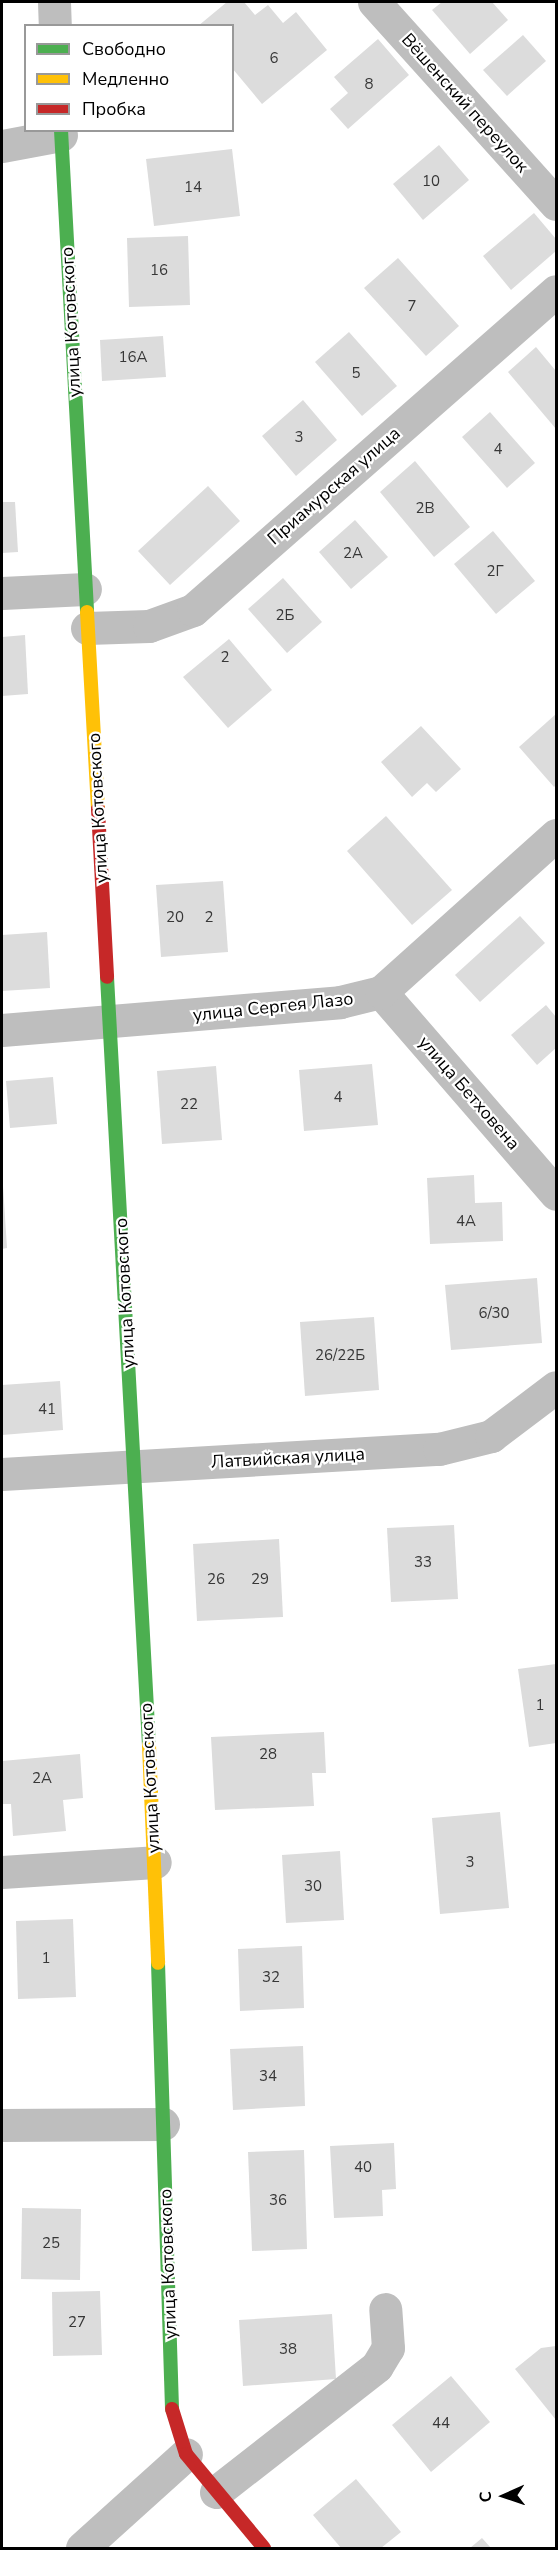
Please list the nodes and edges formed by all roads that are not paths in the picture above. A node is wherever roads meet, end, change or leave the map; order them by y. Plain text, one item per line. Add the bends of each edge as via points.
1 (54, 2) edge
2 (374, 2) edge
3 (55, 24) edge
4 (61, 133) edge
5 (2, 146) edge
6 (556, 204) edge
7 (556, 291) edge
8 (85, 589) junction
9 (2, 592) edge
10 (87, 628) junction
11 (556, 835) edge
12 (381, 992) junction
13 (110, 1023) junction
14 (2, 1030) edge
15 (556, 1194) edge
16 (556, 1387) edge
17 (135, 1467) junction
18 (2, 1474) edge
19 (154, 1862) junction
20 (2, 1872) edge
21 (163, 2124) junction
22 (2, 2125) edge
23 (385, 2309) dead end
24 (186, 2454) junction
25 (216, 2492) junction
26 (82, 2548) edge
27 (264, 2548) edge

1 - 3 street
2 - 6 street, Вёшенский переулок
4 - 5 street
4 - 8 street, улица Котовского
7 - 10 street, Приамурская улица via 193,610 149,626
8 - 9 street
8 - 10 street, улица Котовского
10 - 13 street, улица Котовского
11 - 12 street, улица Сергея Лазо
12 - 13 street, улица Сергея Лазо via 340,1002
12 - 15 street, улица Бетховена
13 - 14 street, улица Сергея Лазо
13 - 17 street, улица Котовского
16 - 17 street, Латвийская улица via 491,1436 439,1449
17 - 18 street, Латвийская улица
17 - 19 street, улица Котовского
19 - 20 street
19 - 21 street, улица Котовского
21 - 22 street
21 - 24 street, улица Котовского via 172,2408
23 - 25 street via 388,2348 377,2367
24 - 25 street, улица Котовского
24 - 26 street
25 - 27 street, улица Котовского

